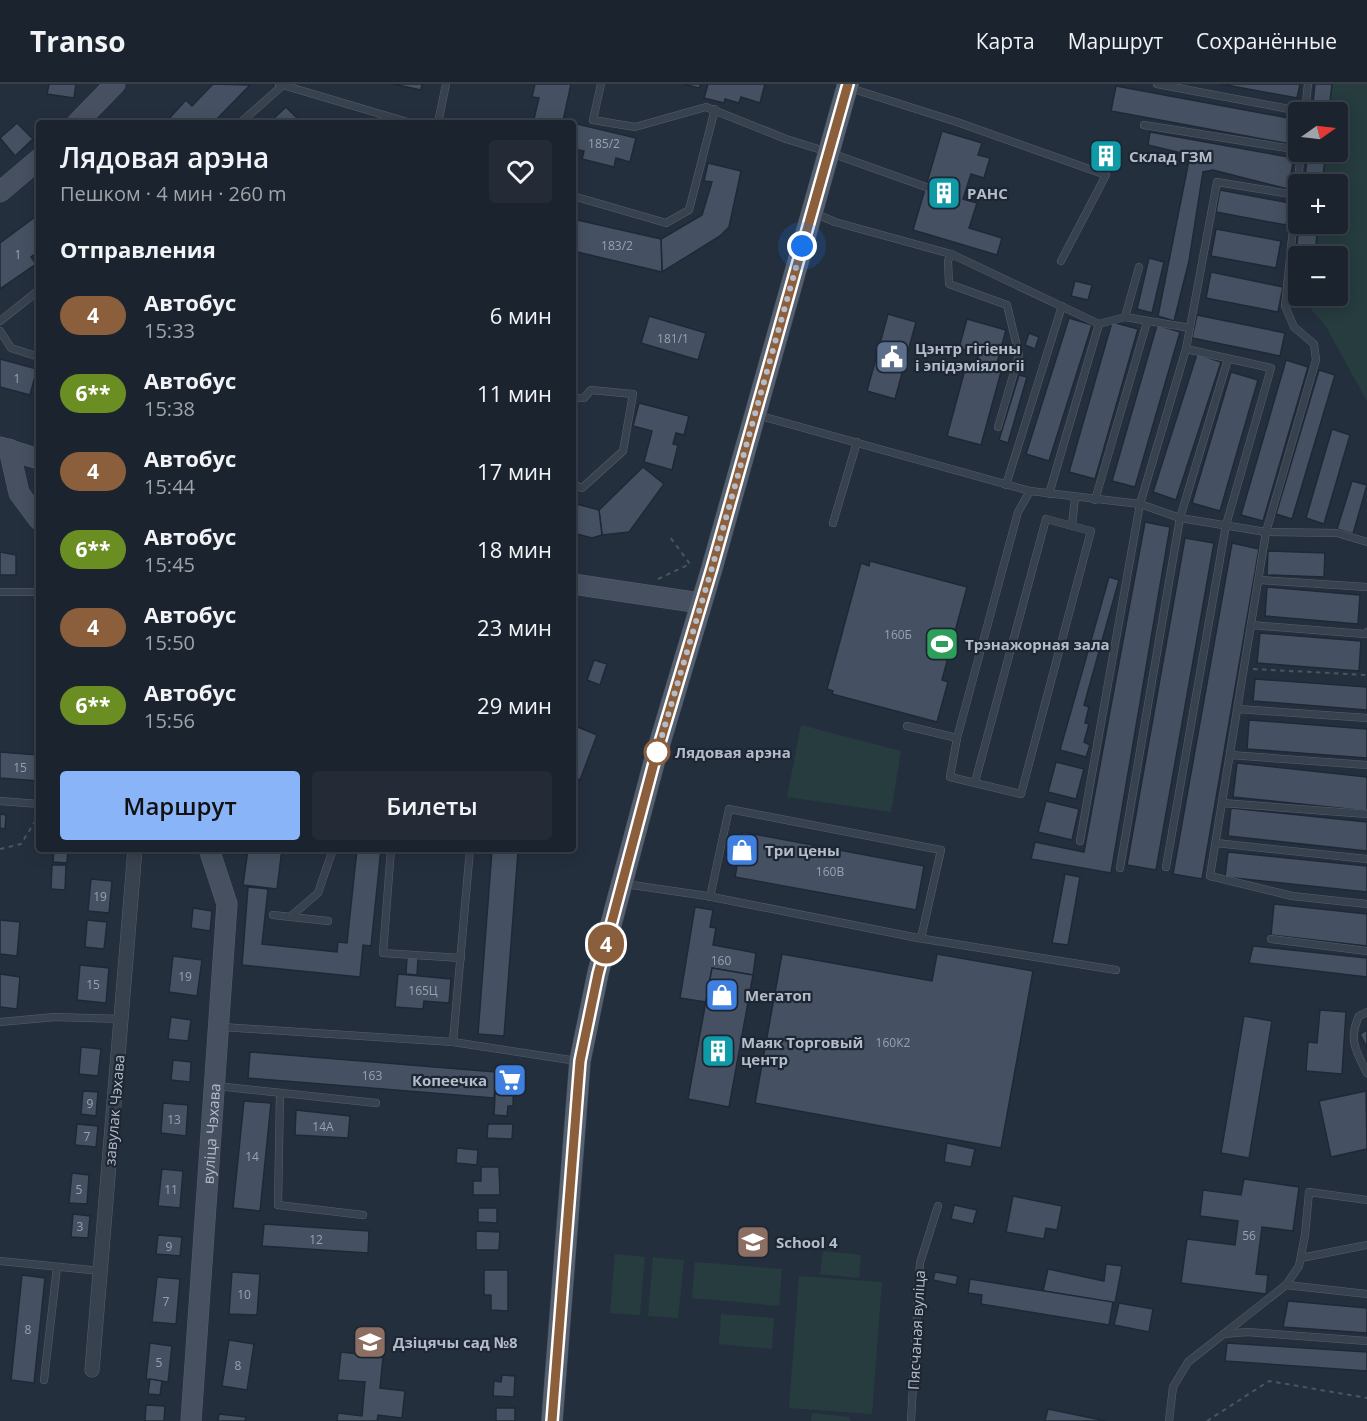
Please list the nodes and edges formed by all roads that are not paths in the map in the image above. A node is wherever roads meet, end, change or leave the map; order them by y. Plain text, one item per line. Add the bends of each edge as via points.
1 (115, 84) edge
2 (446, 84) edge
3 (601, 84) edge
4 (1157, 84) edge
5 (1308, 84) edge
6 (280, 85) edge
7 (848, 85) edge
8 (1306, 102) edge
9 (715, 109) junction
10 (1288, 109) edge
11 (80, 120) edge
12 (243, 120) edge
13 (385, 120) edge
14 (439, 120) edge
15 (1144, 125) dead end
16 (1288, 149) edge
17 (828, 152) junction
18 (36, 162) edge
19 (926, 187) dead end
20 (0, 192) edge
21 (1288, 194) edge
22 (576, 197) edge
23 (811, 212) junction
24 (1292, 234) edge
25 (951, 254) junction
26 (1061, 261) dead end
27 (1139, 267) dead end
28 (36, 292) edge
29 (1062, 306) junction
30 (1125, 317) junction
31 (0, 321) edge
32 (1147, 322) junction
33 (1100, 324) junction
34 (1190, 328) junction
35 (0, 331) edge
36 (1186, 349) junction
37 (36, 356) edge
38 (1228, 359) junction
39 (576, 398) edge
40 (754, 414) junction
41 (998, 428) dead end
42 (856, 442) junction
43 (4, 448) edge
44 (36, 458) edge
45 (576, 485) edge
46 (1006, 485) junction
47 (1030, 491) junction
48 (1048, 494) junction
49 (1075, 498) junction
50 (1095, 500) junction
51 (1140, 504) junction
52 (36, 516) edge
53 (1180, 518) junction
54 (833, 524) dead end
55 (1072, 525) junction
56 (1226, 525) junction
57 (1266, 532) junction
58 (1367, 542) edge
59 (1259, 580) junction
60 (576, 584) edge
61 (1367, 587) edge
62 (0, 592) edge
63 (36, 592) edge
64 (700, 603) junction
65 (1251, 625) junction
66 (1367, 632) edge
67 (1238, 709) junction
68 (1367, 718) edge
69 (907, 726) dead end
70 (957, 738) junction
71 (1230, 755) junction
72 (1367, 765) edge
73 (975, 782) junction
74 (0, 801) edge
75 (1222, 803) junction
76 (36, 804) edge
77 (1367, 814) edge
78 (1080, 841) dead end
79 (1216, 843) junction
80 (135, 852) edge
81 (210, 852) edge
82 (332, 852) edge
83 (391, 852) edge
84 (470, 852) edge
85 (1367, 859) edge
86 (1166, 867) dead end
87 (1120, 868) dead end
88 (622, 884) junction
89 (710, 897) junction
90 (1367, 903) edge
91 (273, 915) dead end
92 (290, 917) junction
93 (328, 921) dead end
94 (921, 938) junction
95 (1271, 939) dead end
96 (1367, 951) edge
97 (461, 958) junction
98 (1116, 969) dead end
99 (1367, 1012) edge
100 (121, 1019) junction
101 (0, 1022) edge
102 (219, 1026) junction
103 (453, 1042) junction
104 (580, 1061) junction
105 (1367, 1073) edge
106 (214, 1086) junction
107 (280, 1092) junction
108 (376, 1102) dead end
109 (1367, 1200) edge
110 (938, 1206) dead end
111 (363, 1215) dead end
112 (1367, 1245) edge
113 (1300, 1258) junction
114 (0, 1261) edge
115 (57, 1267) junction
116 (101, 1271) junction
117 (1286, 1285) junction
118 (1367, 1294) edge
119 (1224, 1334) junction
120 (1367, 1341) edge
121 (92, 1370) dead end
122 (44, 1380) dead end
123 (192, 1421) edge
124 (552, 1421) edge
125 (911, 1421) edge
126 (1169, 1421) edge

1 - 11 street
2 - 14 lane
3 - 9 lane via 594,120 635,127 705,106
4 - 10 lane
5 - 8 lane
6 - 12 lane
6 - 13 lane
7 - 17 main road
7 - 26 lane via 1106,175
9 - 17 lane
9 - 22 lane via 689,210 666,223
15 - 16 lane
17 - 19 lane
17 - 23 main road
18 - 20 street
21 - 34 lane via 1217,182
23 - 25 lane
23 - 40 main road
24 - 57 lane via 1285,306 1294,327 1314,344 1316,360
25 - 29 lane
25 - 41 lane via 949,284 1007,305 1018,355
27 - 30 lane
28 - 31 lane
29 - 33 lane
29 - 46 lane
30 - 32 lane
30 - 33 lane
32 - 34 lane
32 - 50 lane
33 - 48 lane
34 - 36 lane
35 - 37 lane via 11,348
36 - 38 lane
36 - 51 lane
38 - 53 lane
38 - 56 lane via 1270,368
39 - 45 lane via 584,398 591,390 633,394 623,451 582,488
40 - 42 lane
40 - 64 main road
42 - 46 lane
42 - 54 lane
43 - 44 street
43 - 52 street via 19,493
46 - 47 lane
47 - 48 lane
47 - 70 lane via 1018,512
48 - 49 lane
49 - 50 lane
49 - 55 lane
50 - 51 lane
51 - 53 lane
51 - 78 lane
53 - 56 lane
53 - 87 lane
55 - 73 lane via 1046,519
55 - 73 lane via 1091,531 1021,794
56 - 57 lane
56 - 86 lane
57 - 58 lane via 1337,533
57 - 59 lane
59 - 61 lane
59 - 65 lane
60 - 64 street
62 - 63 lane
64 - 88 main road
65 - 66 lane
65 - 67 lane
67 - 68 lane
67 - 71 lane
69 - 70 lane
70 - 73 lane via 950,777
71 - 72 lane
71 - 75 lane
74 - 76 lane
75 - 77 lane
75 - 79 lane
79 - 85 lane
79 - 90 lane via 1210,876 1292,896
80 - 100 street, завулак Чэхава
81 - 102 street, вуліца Чэхава via 227,904
82 - 92 lane via 318,893
83 - 97 lane via 383,953
84 - 97 lane
88 - 89 lane
88 - 104 main road
89 - 94 lane
89 - 94 lane via 729,809 940,850
91 - 92 lane
92 - 93 lane
94 - 98 lane
95 - 96 lane
97 - 103 lane
99 - 105 lane via 1359,1016 1353,1028 1354,1046
100 - 101 lane via 55,1017
100 - 116 street, завулак Чэхава
102 - 103 lane
102 - 106 street, вуліца Чэхава
103 - 104 lane
104 - 124 main road
106 - 107 lane
106 - 123 street, вуліца Чэхава
107 - 108 lane
107 - 111 lane via 278,1205
109 - 113 lane via 1309,1192
110 - 125 lane, Пясчаная вуліца via 920,1263
112 - 113 lane
113 - 117 lane
114 - 115 lane
115 - 116 lane
115 - 122 lane
116 - 121 street, завулак Чэхава
117 - 118 lane
117 - 119 lane
119 - 120 lane via 1247,1332
119 - 126 lane via 1188,1362 1173,1386

